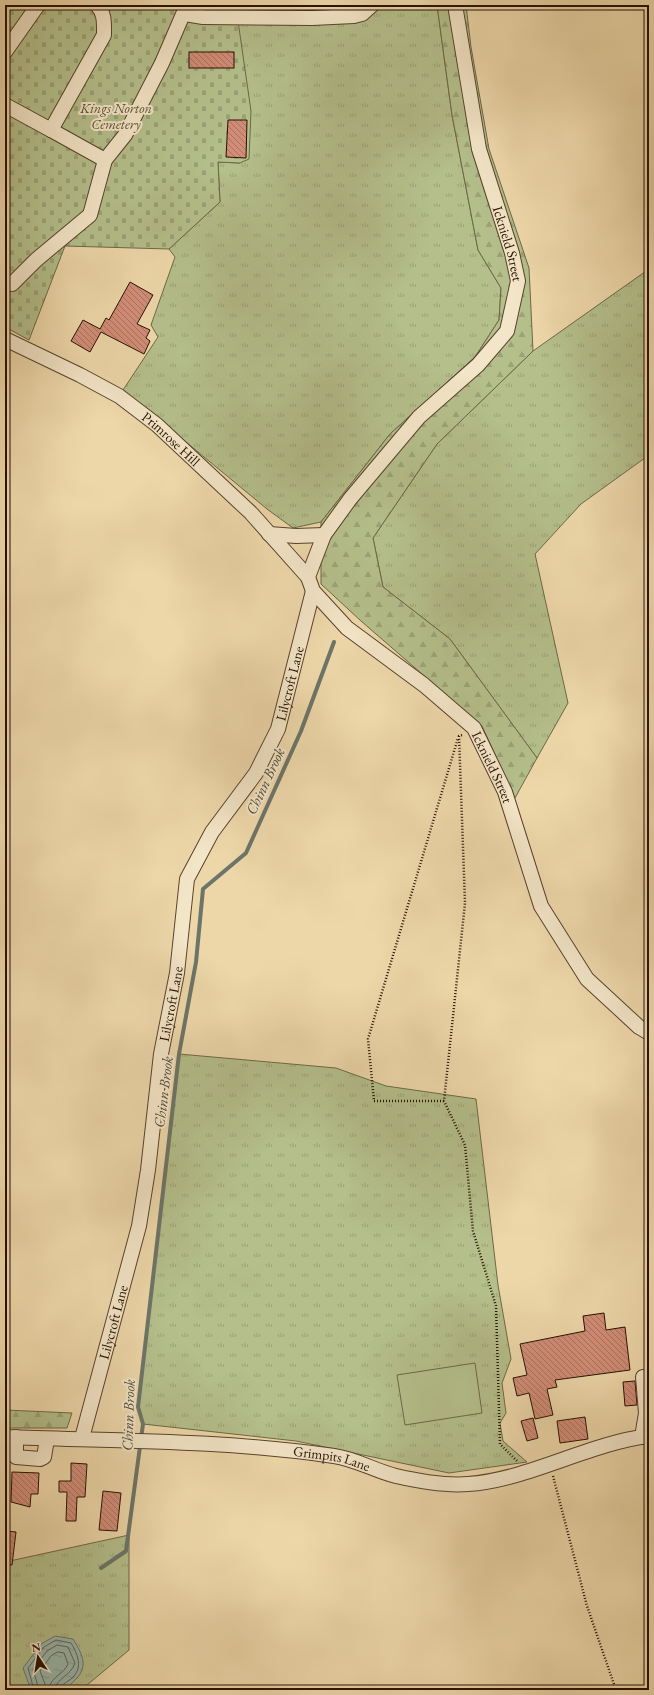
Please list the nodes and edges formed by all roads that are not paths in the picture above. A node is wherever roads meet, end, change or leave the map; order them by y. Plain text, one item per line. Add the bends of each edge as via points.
1 (38, 5) edge
2 (97, 5) edge
3 (372, 5) edge
4 (455, 5) edge
5 (186, 9) edge
6 (5, 52) edge
7 (5, 105) edge
8 (51, 130) junction
9 (105, 160) junction
10 (5, 281) edge
11 (5, 339) edge
12 (270, 534) junction
13 (324, 535) junction
14 (308, 577) junction
15 (312, 590) junction
16 (649, 1033) edge
17 (643, 1376) dead end
18 (646, 1436) edge
19 (11, 1437) edge
20 (82, 1438) junction
21 (47, 1439) junction

1 - 6 street
2 - 8 street via 104,20 104,35
3 - 5 street via 362,14 354,16 319,18 203,17
4 - 13 street, Icknield Street via 479,149 518,281 507,331 478,365 418,417 350,499
5 - 9 street via 125,135
7 - 8 street
8 - 9 street
9 - 10 street via 90,215 36,260 12,284
11 - 12 street, Primrose Hill via 119,396 162,430
12 - 13 street
12 - 14 street, Primrose Hill
13 - 14 street, Icknield Street
14 - 15 street, Icknield Street
15 - 16 street, Icknield Street via 347,628 424,685 474,728 505,792 541,906 588,979 639,1027
15 - 20 street, Lilycroft Lane via 278,729 256,773 212,832 187,879 177,973 161,1054 139,1226
17 - 18 street
18 - 20 street, Grimpits Lane via 495,1480 467,1484 395,1476 335,1456
19 - 21 street, Grimpits Lane
19 - 21 street via 16,1457 40,1459 44,1457
20 - 21 street, Grimpits Lane

